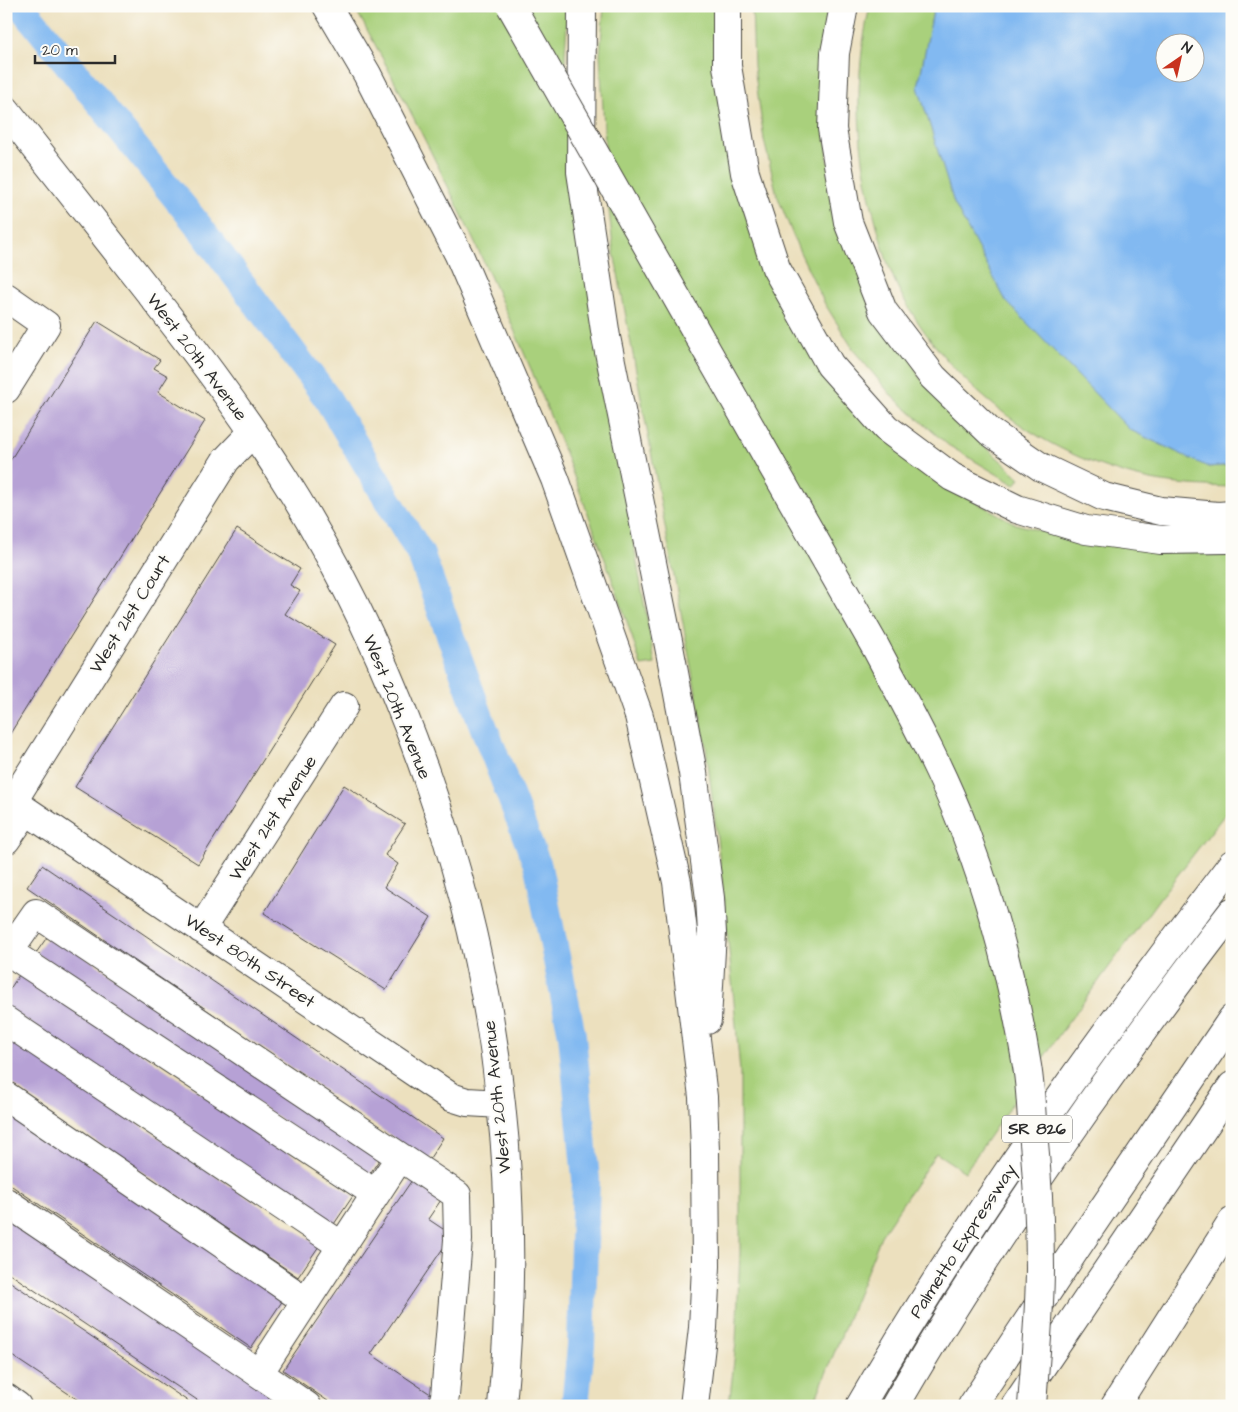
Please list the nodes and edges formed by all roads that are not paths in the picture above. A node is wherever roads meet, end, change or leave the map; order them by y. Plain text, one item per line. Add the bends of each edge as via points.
1 (328, 6) edge
2 (511, 6) edge
3 (582, 6) edge
4 (727, 6) edge
5 (844, 6) edge
6 (7, 112) edge
7 (6, 298) edge
8 (6, 389) edge
9 (253, 432) junction
10 (1232, 515) edge
11 (1232, 538) edge
12 (344, 706) dead end
13 (15, 803) edge
14 (6, 840) edge
15 (1232, 864) edge
16 (1232, 912) edge
17 (202, 929) junction
18 (8, 954) edge
19 (1232, 1019) edge
20 (6, 1021) edge
21 (1232, 1086) edge
22 (6, 1096) edge
23 (703, 1097) junction
24 (501, 1104) junction
25 (400, 1157) junction
26 (376, 1194) junction
27 (6, 1202) edge
28 (1232, 1222) edge
29 (342, 1246) junction
30 (306, 1301) junction
31 (259, 1373) junction
32 (6, 1398) edge
33 (17, 1406) edge
34 (307, 1406) edge
35 (442, 1406) edge
36 (502, 1406) edge
37 (694, 1406) edge
38 (860, 1406) edge
39 (895, 1406) edge
40 (972, 1406) edge
41 (1015, 1406) edge
42 (1032, 1406) edge
43 (1115, 1406) edge

1 - 23 main road via 367,74 459,255 555,479 635,707 677,882
2 - 42 main road, bridge via 876,648 921,734 963,828 985,889 1003,954 1027,1068 1038,1186 1040,1269
3 - 23 main road via 581,172 606,337 693,773 710,898 712,933
4 - 11 main road via 727,66 745,173 776,268 830,366 886,428 952,477 1017,508 1086,530 1161,540
5 - 10 main road via 835,53 832,130 848,222 883,311 933,377 990,432 1041,467 1104,497 1160,511
6 - 9 main road, West 20th Avenue via 185,338
7 - 8 main road via 46,325
9 - 13 main road, West 21st Court via 226,460
9 - 24 main road, West 20th Avenue via 320,538 351,598 419,757 443,827 467,915 486,1006
12 - 17 main road, West 21st Avenue
13 - 14 main road, West 21st Court
13 - 17 main road, West 80th Street
15 - 38 main road, Palmetto Expressway / SR 826 via 1106,1031 999,1184
16 - 39 main road via 1125,1055 1023,1202
17 - 24 main road, West 80th Street via 452,1097 467,1102
18 - 25 main road via 36,912
18 - 26 main road
19 - 40 main road
20 - 29 main road
21 - 41 main road
22 - 30 main road
23 - 37 main road via 706,1266
24 - 36 main road, West 20th Avenue via 508,1276
25 - 26 main road
25 - 35 main road via 457,1195 458,1240
26 - 29 main road
27 - 31 main road
28 - 43 main road
29 - 30 main road
30 - 31 main road
31 - 34 main road
32 - 33 main road

